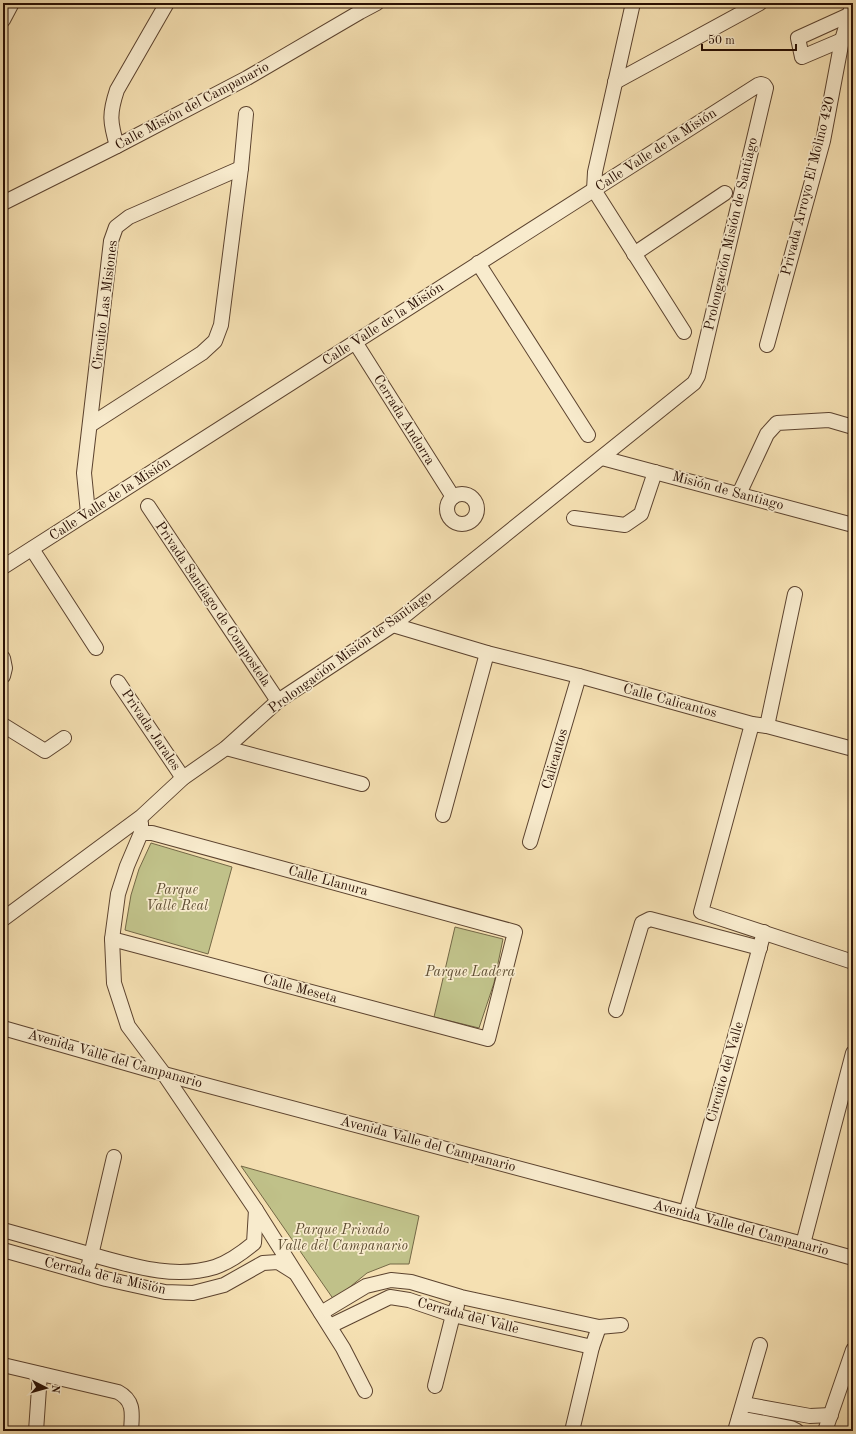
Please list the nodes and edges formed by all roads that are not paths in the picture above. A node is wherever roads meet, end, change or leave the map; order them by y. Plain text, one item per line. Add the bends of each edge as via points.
1 (12, 3) edge
2 (167, 3) edge
3 (377, 3) edge
4 (633, 3) edge
5 (760, 3) edge
6 (358, 7) edge
7 (852, 10) edge
8 (3, 20) edge
9 (848, 37) edge
10 (615, 82) junction
11 (764, 85) joint
12 (246, 114) dead end
13 (117, 146) junction
14 (241, 168) junction
15 (594, 190) junction
16 (725, 193) dead end
17 (3, 203) edge
18 (634, 254) junction
19 (478, 263) junction
20 (684, 332) dead end
21 (355, 342) junction
22 (767, 345) dead end
23 (90, 425) junction
24 (853, 427) edge
25 (588, 435) dead end
26 (602, 458) junction
27 (655, 472) junction
28 (739, 494) junction
29 (453, 498) dead end
30 (148, 506) dead end
31 (83, 516) junction
32 (574, 518) dead end
33 (853, 525) edge
34 (32, 549) junction
35 (3, 567) edge
36 (795, 594) dead end
37 (393, 625) junction
38 (96, 648) dead end
39 (486, 653) junction
40 (3, 658) edge
41 (3, 676) edge
42 (579, 676) junction
43 (118, 682) dead end
44 (278, 701) junction
45 (752, 724) junction
46 (3, 725) edge
47 (767, 726) junction
48 (64, 738) dead end
49 (226, 748) junction
50 (853, 749) edge
51 (183, 778) junction
52 (362, 784) dead end
53 (443, 815) dead end
54 (141, 817) junction
55 (141, 832) junction
56 (530, 842) dead end
57 (3, 919) edge
58 (764, 932) junction
59 (112, 939) junction
60 (760, 948) junction
61 (853, 962) edge
62 (616, 1010) dead end
63 (3, 1028) edge
64 (488, 1039) joint
65 (853, 1053) edge
66 (164, 1074) junction
67 (114, 1157) dead end
68 (256, 1210) junction
69 (686, 1212) junction
70 (3, 1230) edge
71 (803, 1244) junction
72 (3, 1250) edge
73 (91, 1254) junction
74 (853, 1258) edge
75 (220, 1265) junction
76 (296, 1272) junction
77 (87, 1273) junction
78 (391, 1280) junction
79 (227, 1283) junction
80 (390, 1297) junction
81 (461, 1297) junction
82 (321, 1313) junction
83 (453, 1314) junction
84 (622, 1325) dead end
85 (330, 1326) junction
86 (599, 1327) junction
87 (760, 1345) dead end
88 (592, 1347) junction
89 (853, 1350) edge
90 (3, 1365) edge
91 (40, 1374) junction
92 (435, 1386) dead end
93 (365, 1391) dead end
94 (744, 1404) junction
95 (831, 1415) junction
96 (737, 1424) edge
97 (36, 1431) edge
98 (131, 1431) edge
99 (572, 1431) edge
100 (797, 1431) edge
101 (825, 1431) edge

1 - 8 street
2 - 13 street via 117,90 112,106 111,125
3 - 6 street, Calle Misión del Campanario
4 - 10 street
5 - 10 street
6 - 13 street, Calle Misión del Campanario via 247,78
7 - 9 street, Privada Arroyo El Molino 420
7 - 9 street via 798,38 802,57
9 - 22 street, Privada Arroyo El Molino 420 via 823,141
10 - 15 street
11 - 15 street, Calle Valle de la Misión via 758,85
11 - 26 street, Prolongación Misión de Santiago via 766,88 698,376 694,383
12 - 14 street
13 - 17 street, Calle Misión del Campanario
14 - 23 street via 221,325 215,341 202,353
14 - 23 street, Circuito Las Misiones via 129,217 116,227 112,242
15 - 18 street
15 - 19 street, Calle Valle de la Misión
16 - 18 street
18 - 20 street
19 - 21 street, Calle Valle de la Misión
19 - 25 street
21 - 29 street, Cerrada Andorra
21 - 31 street, Calle Valle de la Misión
23 - 31 street, Circuito Las Misiones via 84,473 78,486
24 - 28 street via 829,420 777,423 767,434
26 - 27 street, Misión de Santiago
26 - 37 street, Prolongación Misión de Santiago
27 - 28 street, Misión de Santiago
27 - 32 street via 641,514 625,525
28 - 33 street, Misión de Santiago
30 - 44 street, Privada Santiago de Compostela
31 - 34 street, Calle Valle de la Misión
34 - 35 street, Calle Valle de la Misión
34 - 38 street
36 - 47 street
37 - 39 street, Calle Calicantos
37 - 44 street, Prolongación Misión de Santiago
39 - 42 street, Calle Calicantos
39 - 53 street
40 - 41 street
42 - 45 street, Calle Calicantos
42 - 56 street, Calicantos
43 - 51 street, Privada Jarales
44 - 49 street, Prolongación Misión de Santiago
45 - 47 street, Calle Calicantos
45 - 58 street via 701,912
46 - 48 street via 45,751
47 - 50 street, Calle Calicantos
49 - 51 street, Prolongación Misión de Santiago
49 - 52 street
51 - 54 street, Prolongación Misión de Santiago
54 - 55 street
54 - 57 street, Prolongación Misión de Santiago
55 - 59 street via 118,894
55 - 64 street, Calle Llanura via 515,932
58 - 60 street, Circuito del Valle
58 - 61 street
59 - 64 street, Calle Meseta
59 - 66 street via 114,983 128,1026
60 - 62 street via 650,919 642,923
60 - 69 street, Circuito del Valle
63 - 66 street, Avenida Valle del Campanario
65 - 71 street
66 - 68 street
66 - 69 street, Avenida Valle del Campanario
67 - 73 street
68 - 75 street, Cerrada de la Misión via 254,1243
68 - 76 street
69 - 71 street, Avenida Valle del Campanario
70 - 73 street, Cerrada de la Misión
71 - 74 street, Avenida Valle del Campanario
72 - 77 street, Cerrada de la Misión
73 - 75 street, Cerrada de la Misión via 164,1272 188,1272
73 - 77 street
75 - 79 street
76 - 79 street, Cerrada de la Misión via 278,1262 263,1263
76 - 82 street
77 - 79 street, Cerrada de la Misión via 165,1292 193,1292
78 - 80 street
78 - 81 street, Cerrada del Valle via 411,1282
78 - 82 street, Cerrada del Valle via 366,1286
80 - 83 street, Cerrada del Valle via 409,1300
80 - 85 street
81 - 83 street
81 - 86 street, Cerrada del Valle
82 - 85 street
83 - 88 street, Cerrada del Valle
83 - 92 street
84 - 86 street, Cerrada del Valle
85 - 93 street
86 - 88 street
87 - 94 street
88 - 99 street
89 - 95 street
90 - 91 street
91 - 97 street
91 - 98 street via 118,1392 125,1396 132,1409
94 - 95 street via 810,1416
94 - 96 street
95 - 101 street
96 - 100 street via 791,1428

